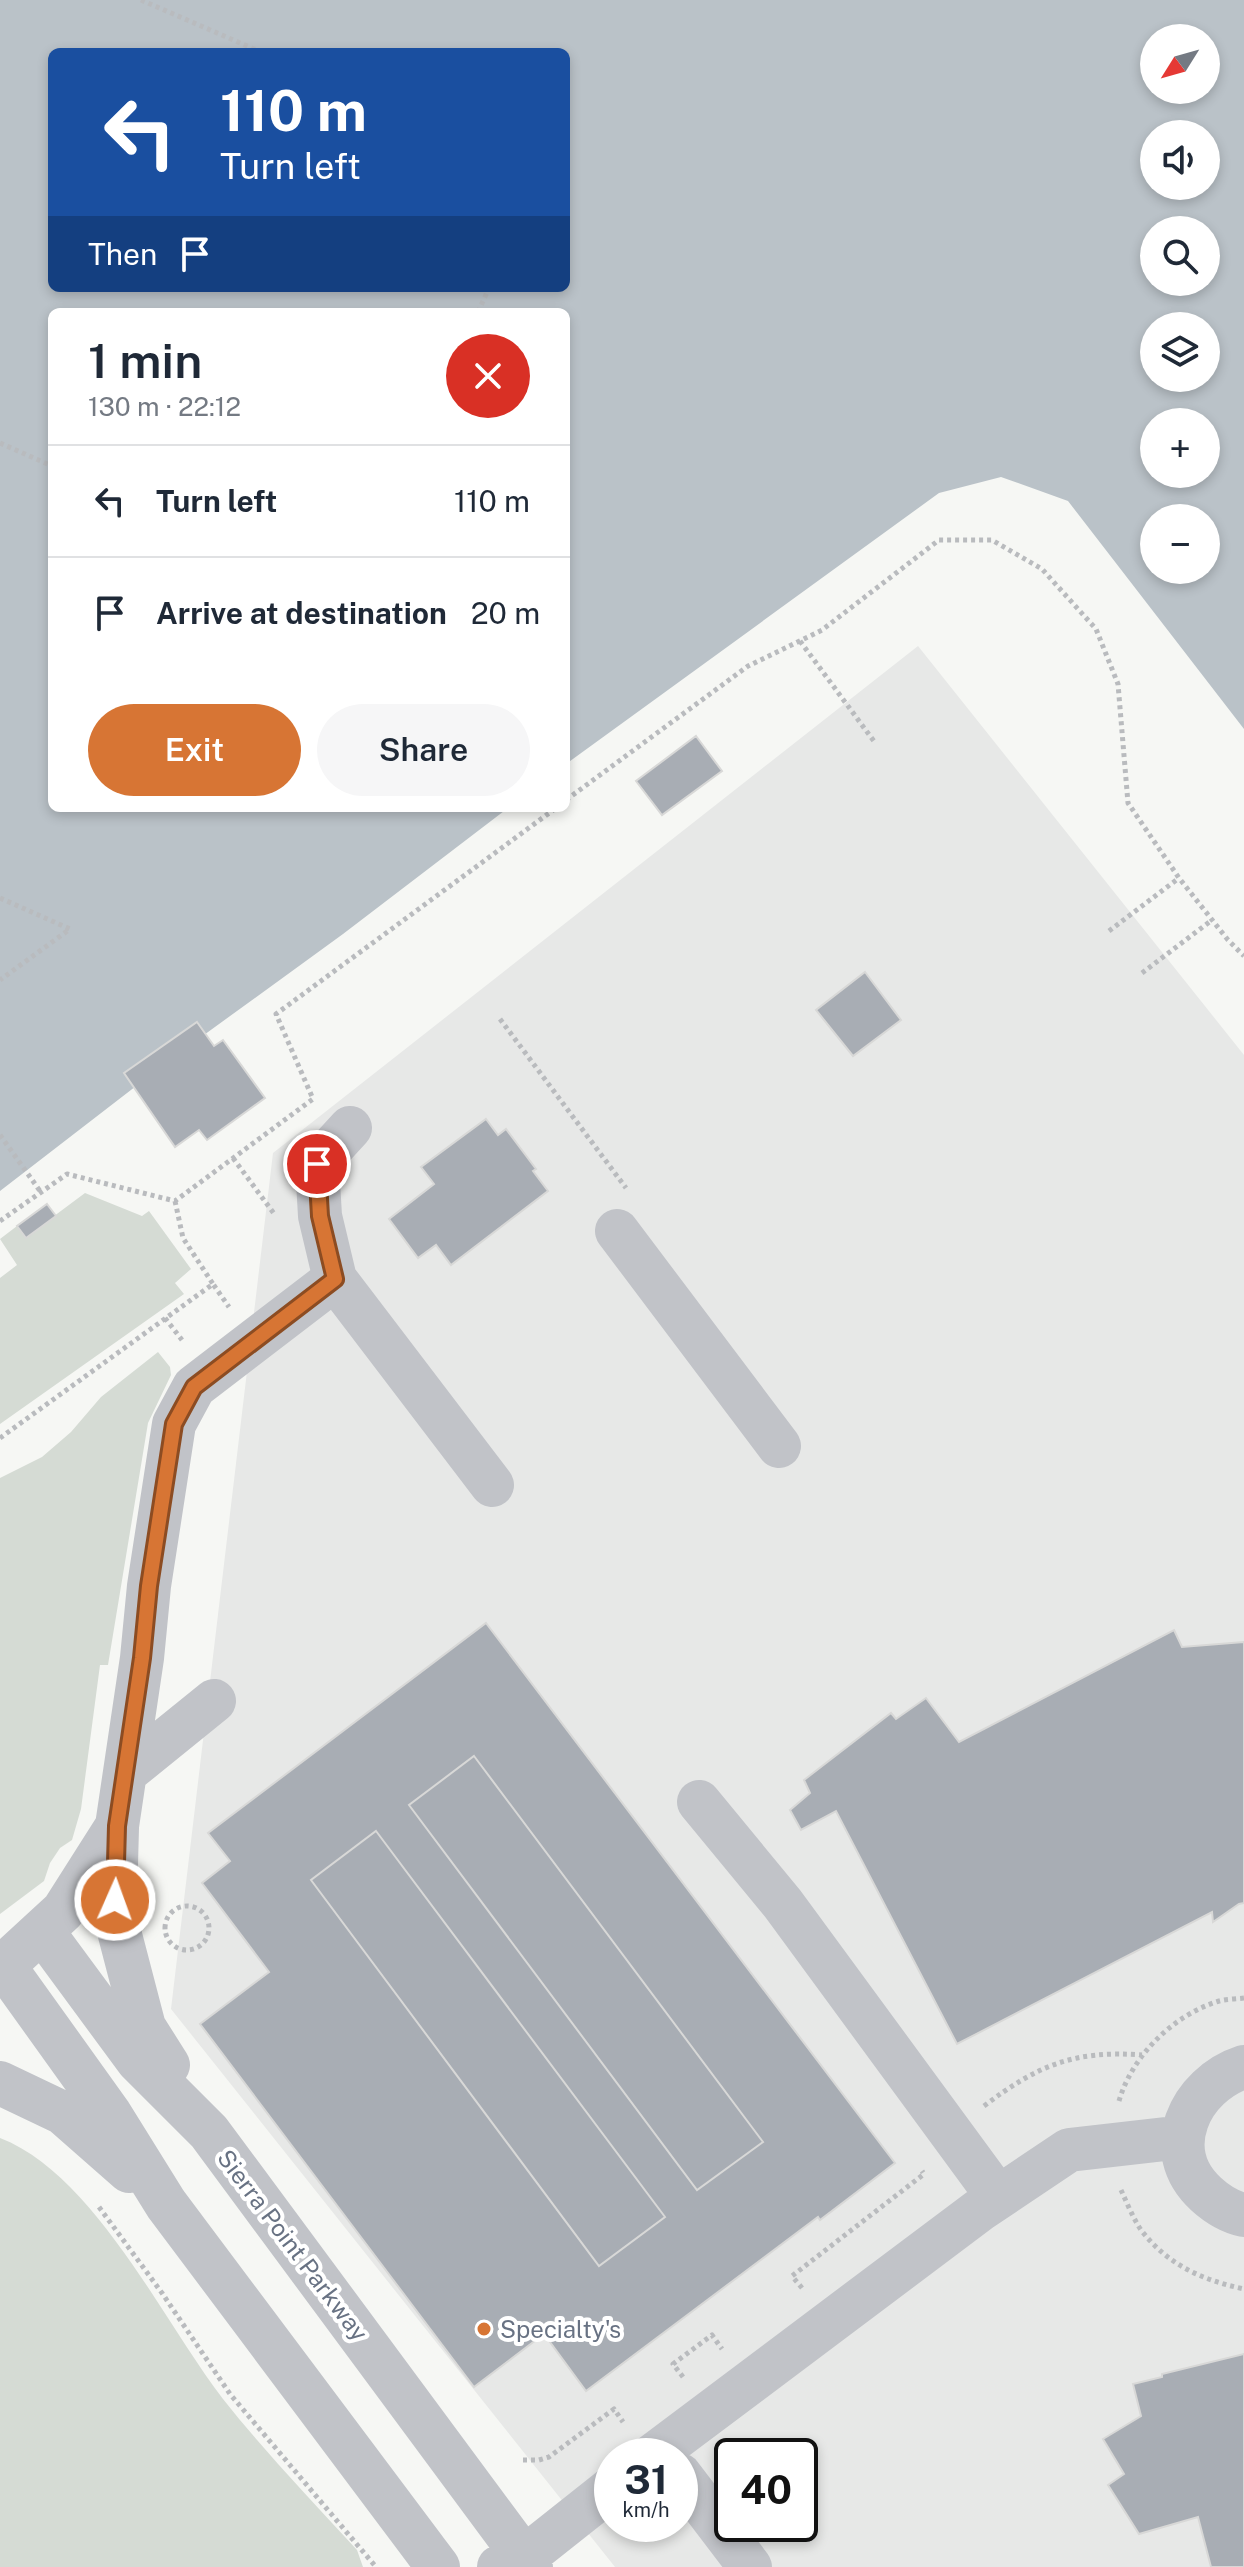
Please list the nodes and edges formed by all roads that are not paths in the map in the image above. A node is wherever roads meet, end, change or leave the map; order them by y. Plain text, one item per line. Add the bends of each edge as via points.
1 (350, 1128) dead end
2 (625, 1214) road end
3 (335, 1279) junction
4 (779, 1446) dead end
5 (492, 1485) dead end
6 (214, 1701) dead end
7 (125, 1773) junction
8 (699, 1802) dead end
9 (117, 1826) junction
10 (43, 1932) junction
11 (2, 1967) edge
12 (1244, 2067) edge
13 (0, 2083) edge
14 (209, 2132) junction
15 (1183, 2137) junction
16 (998, 2197) junction
17 (166, 2204) junction
18 (1244, 2215) edge
19 (676, 2438) edge
20 (594, 2503) edge
21 (698, 2503) edge
22 (519, 2565) edge
23 (438, 2567) edge
24 (750, 2567) edge

1 - 3 street via 317,1164 320,1216
2 - 4 street
3 - 5 street
3 - 7 street via 194,1387 174,1424
6 - 7 street
7 - 9 street
8 - 16 street via 783,1904
9 - 10 street via 63,1911
9 - 14 street via 115,1900 144,2027
10 - 11 street
10 - 14 street, Sierra Point Parkway via 138,2061
11 - 17 street via 110,2114
12 - 15 street via 1224,2073 1203,2090 1189,2112
13 - 17 street via 63,2113
14 - 22 street, Sierra Point Parkway
15 - 16 street via 1069,2150
15 - 18 street via 1187,2163 1199,2187 1217,2203
16 - 19 street
17 - 23 street
20 - 22 street
21 - 24 street

